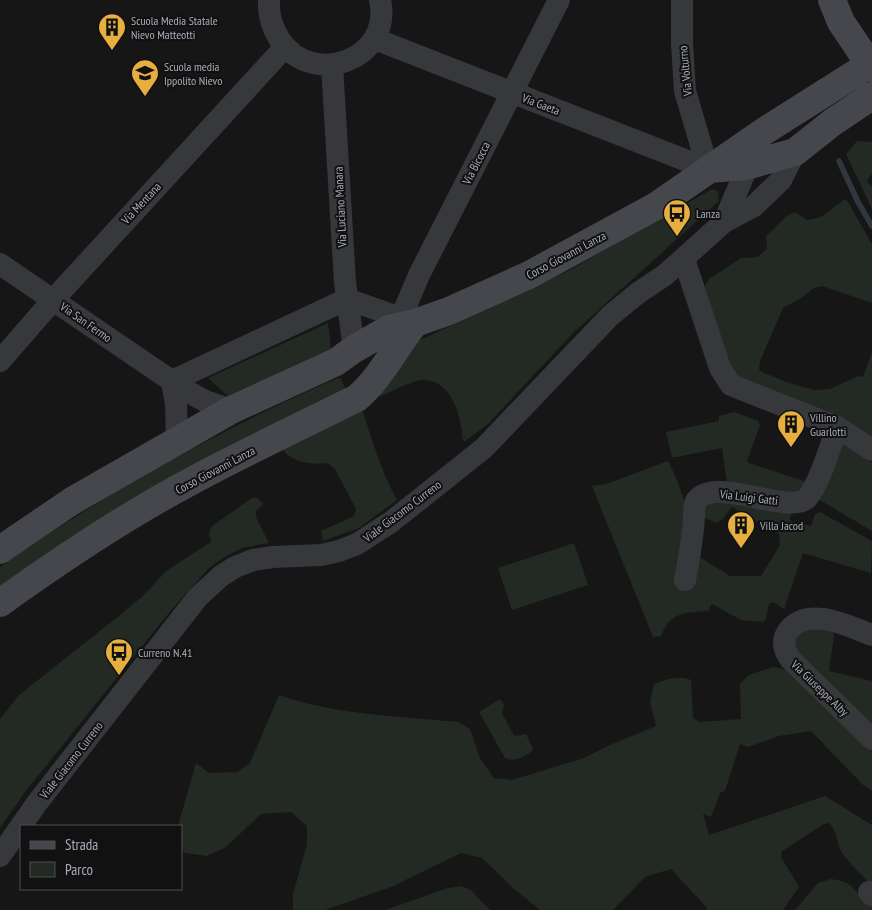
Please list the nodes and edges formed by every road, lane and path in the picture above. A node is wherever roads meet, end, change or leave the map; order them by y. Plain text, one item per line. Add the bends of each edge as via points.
1 (269, 0) edge
2 (380, 0) edge
3 (559, 0) edge
4 (682, 0) edge
5 (832, 0) edge
6 (375, 39) junction
7 (285, 47) junction
8 (332, 65) junction
9 (871, 65) edge
10 (511, 92) junction
11 (872, 96) edge
12 (766, 130) junction
13 (795, 152) junction
14 (746, 166) junction
15 (708, 169) junction
16 (724, 222) junction
17 (684, 259) junction
18 (0, 264) edge
19 (347, 299) junction
20 (53, 300) junction
21 (404, 323) junction
22 (354, 349) junction
23 (0, 362) edge
24 (172, 381) junction
25 (231, 410) junction
26 (837, 427) junction
27 (177, 441) junction
28 (872, 450) edge
29 (0, 550) edge
30 (685, 580) dead end
31 (0, 603) edge
32 (872, 635) edge
33 (872, 739) edge
34 (22, 825) edge
35 (20, 828) edge
36 (0, 856) edge

1 - 7 street via 274,31
2 - 6 street via 380,23
3 - 10 street, Via Bicocca
4 - 15 street, Via Volturno via 685,91
5 - 9 street via 841,22
6 - 8 street via 363,52
6 - 10 street, Via Gaeta
7 - 8 street via 298,58
7 - 20 street, Via Mentana
8 - 19 street, Via Luciano Manara
9 - 12 street, Corso Giovanni Lanza
10 - 15 street, Via Gaeta
10 - 21 street, Via Bicocca via 419,275
11 - 13 street
12 - 14 street, Viale Giacomo Curreno
12 - 15 street, Corso Giovanni Lanza
13 - 14 street
13 - 16 street, Viale Giacomo Curreno via 778,183 754,206
14 - 15 street
14 - 16 street, Viale Giacomo Curreno
15 - 21 street, Corso Giovanni Lanza via 656,206 551,264 449,311
16 - 17 street, Viale Giacomo Curreno
17 - 26 street via 727,381 737,388
17 - 34 street, Viale Giacomo Curreno via 610,316 484,448 391,522 358,544 339,551 253,560 221,576 191,605
18 - 20 street, Via San Fermo
19 - 21 street
19 - 22 street, Via Luciano Manara
19 - 24 street
20 - 23 street, Via Mentana
20 - 24 street, Via San Fermo
21 - 22 street, Corso Giovanni Lanza
21 - 31 street, Corso Giovanni Lanza via 403,337 370,387 357,398 142,509
22 - 25 street, Corso Giovanni Lanza via 336,362
24 - 25 street, Via San Fermo via 205,401
24 - 27 street
25 - 27 street, Corso Giovanni Lanza
26 - 28 street
26 - 30 street, Via Luigi Gatti via 814,488 806,500 786,502 728,493 710,494 695,502
27 - 29 street, Corso Giovanni Lanza via 72,501
32 - 33 street, Via Giuseppe Alby via 840,623 805,619 797,622 786,634 784,647 790,660
35 - 36 street, Viale Giacomo Curreno

